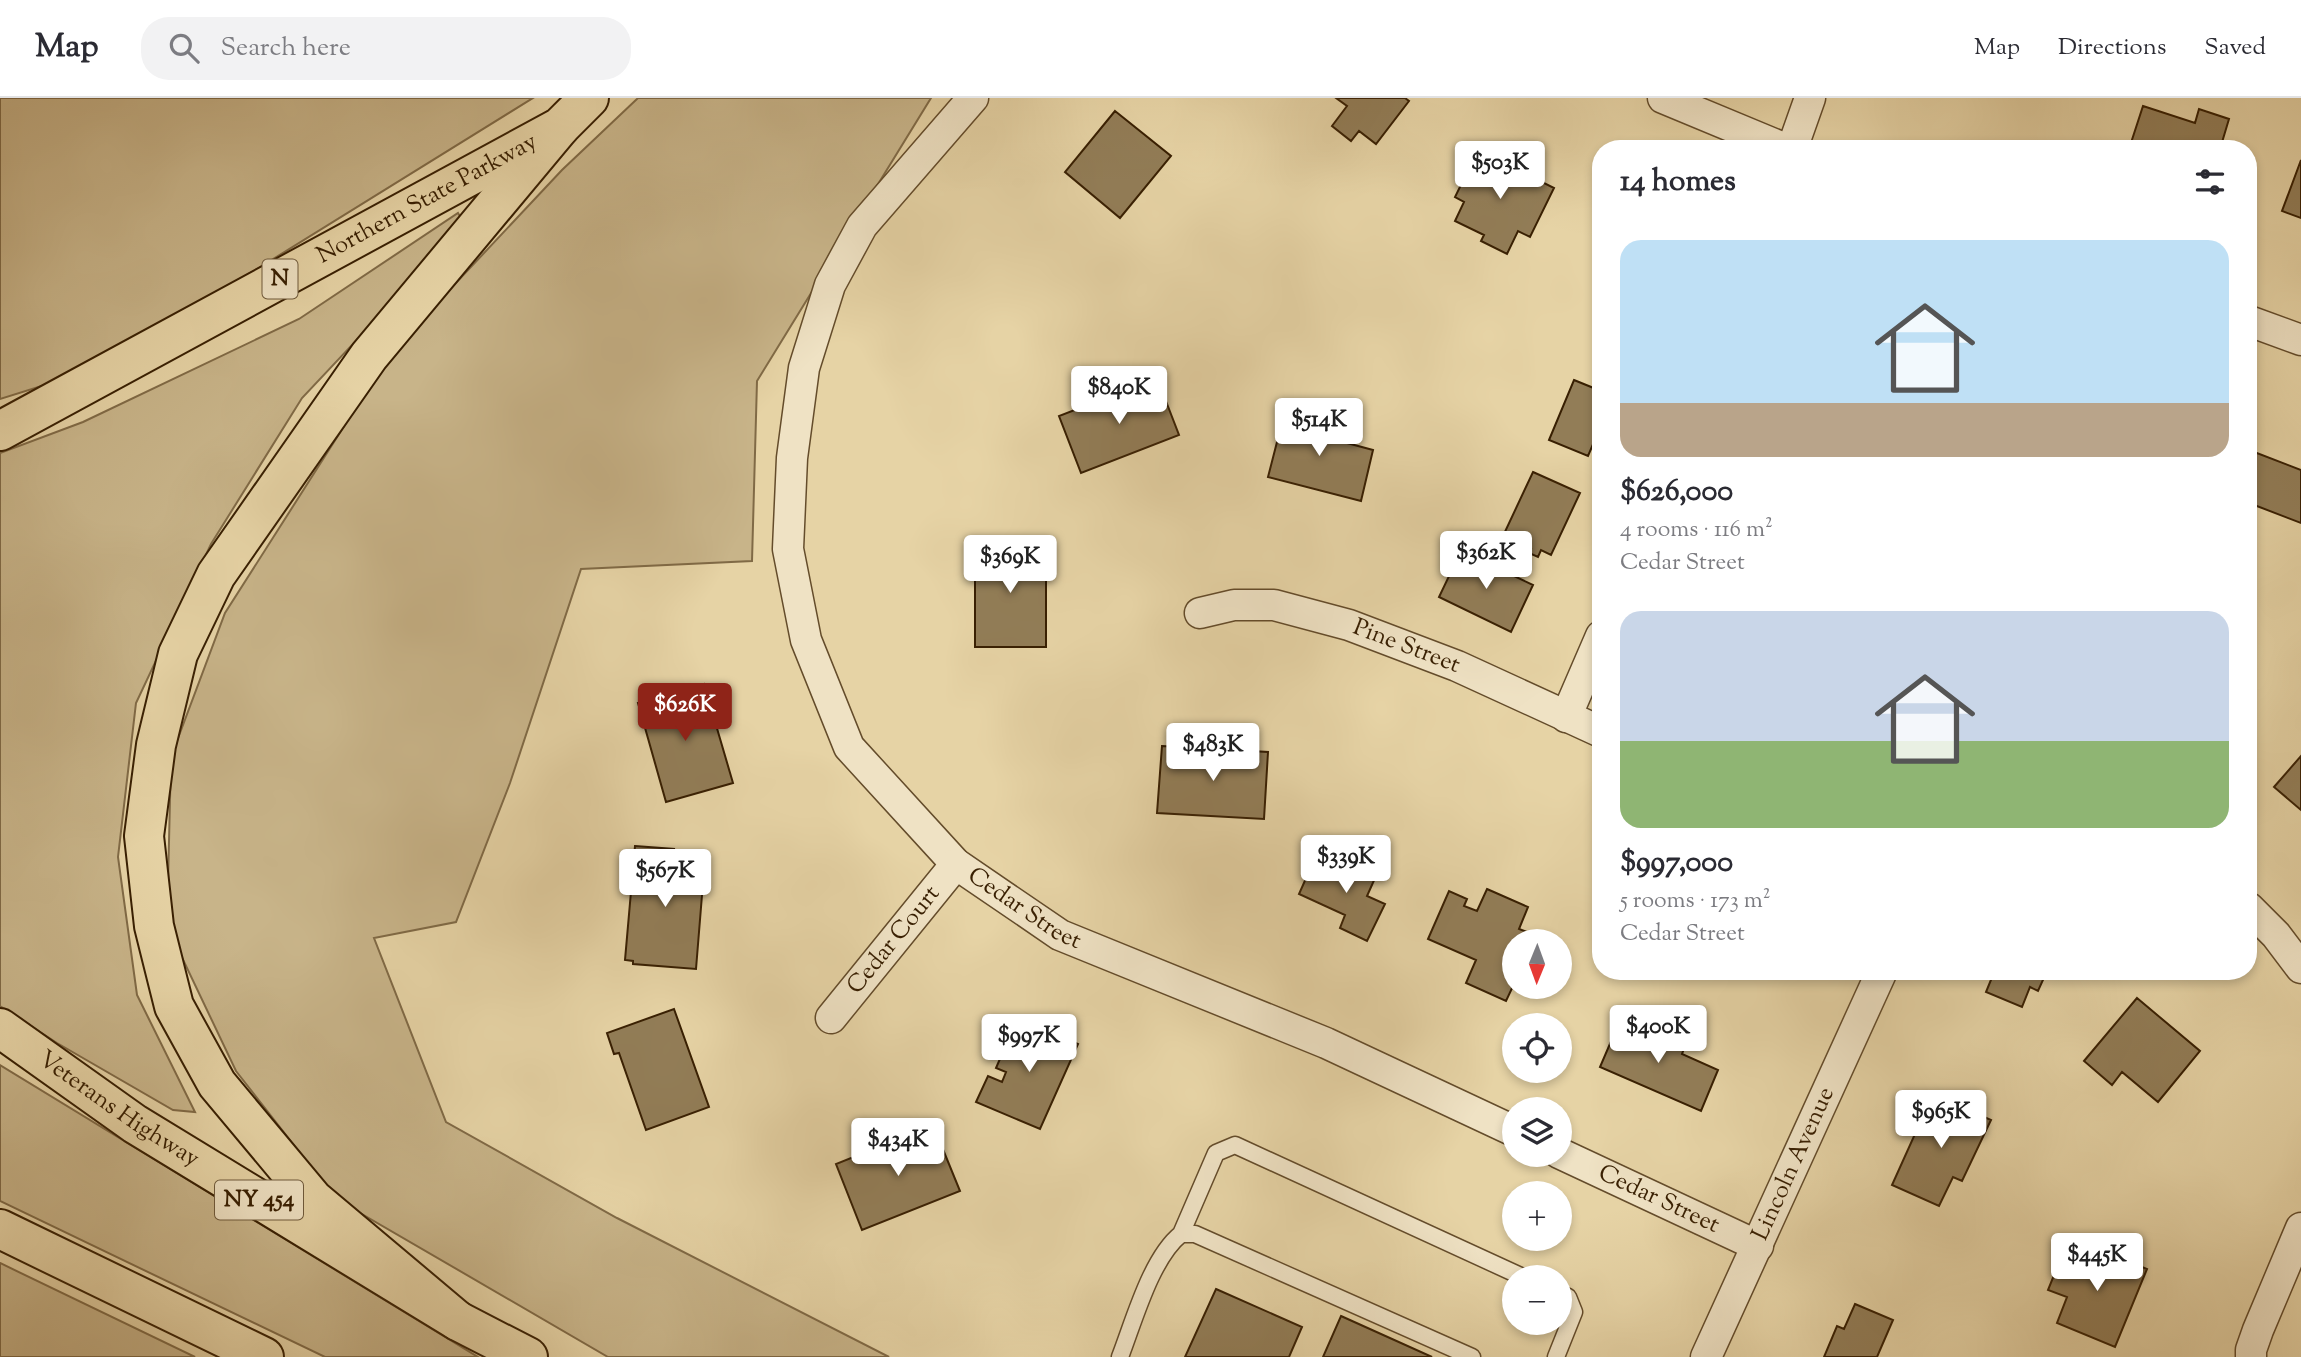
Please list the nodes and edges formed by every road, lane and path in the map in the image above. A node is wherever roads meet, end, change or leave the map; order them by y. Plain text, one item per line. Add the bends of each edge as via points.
1 (589, 98) edge
2 (973, 98) edge
3 (1663, 98) edge
4 (1810, 98) edge
5 (560, 127) junction
6 (1765, 140) edge
7 (1795, 140) edge
8 (2257, 324) edge
9 (2301, 340) edge
10 (0, 431) edge
11 (1200, 613) dead end
12 (1592, 657) edge
13 (1566, 716) junction
14 (1592, 728) edge
15 (956, 864) junction
16 (2257, 916) edge
17 (2301, 968) edge
18 (1878, 980) edge
19 (831, 1018) dead end
20 (0, 1028) edge
21 (1502, 1126) edge
22 (1572, 1159) edge
23 (2301, 1228) edge
24 (0, 1229) edge
25 (1181, 1234) junction
26 (1758, 1246) junction
27 (1502, 1267) edge
28 (458, 1321) junction
29 (1565, 1335) edge
30 (264, 1357) edge
31 (528, 1357) edge
32 (1120, 1357) edge
33 (1472, 1357) edge
34 (1556, 1357) edge
35 (1706, 1357) edge
36 (2251, 1357) edge

1 - 5 main road, Northern State Parkway / N
2 - 15 street, Cedar Street via 862,226 830,285 804,368 792,458 788,549 806,640 849,747
3 - 6 street
4 - 7 street
5 - 10 main road, Northern State Parkway / N
5 - 28 main road via 369,356 216,575 177,654 156,745 144,836 154,926 174,1006 217,1084 313,1199
8 - 9 street
11 - 13 street, Pine Street via 1274,605 1349,625 1457,666
12 - 13 street
13 - 14 street, Pine Street
15 - 19 street, Cedar Court
15 - 21 street, Cedar Street via 1060,935 1326,1044
16 - 17 street
18 - 26 street, Lincoln Avenue
20 - 28 main road, Veterans Highway / NY 454 via 135,1124
22 - 26 street, Cedar Street
23 - 36 street
24 - 30 main road
25 - 27 lane via 1216,1153 1235,1145
25 - 32 lane via 1159,1261
25 - 33 lane via 1195,1234
26 - 35 street, Lincoln Avenue
28 - 31 main road, Veterans Highway / NY 454
29 - 34 lane

